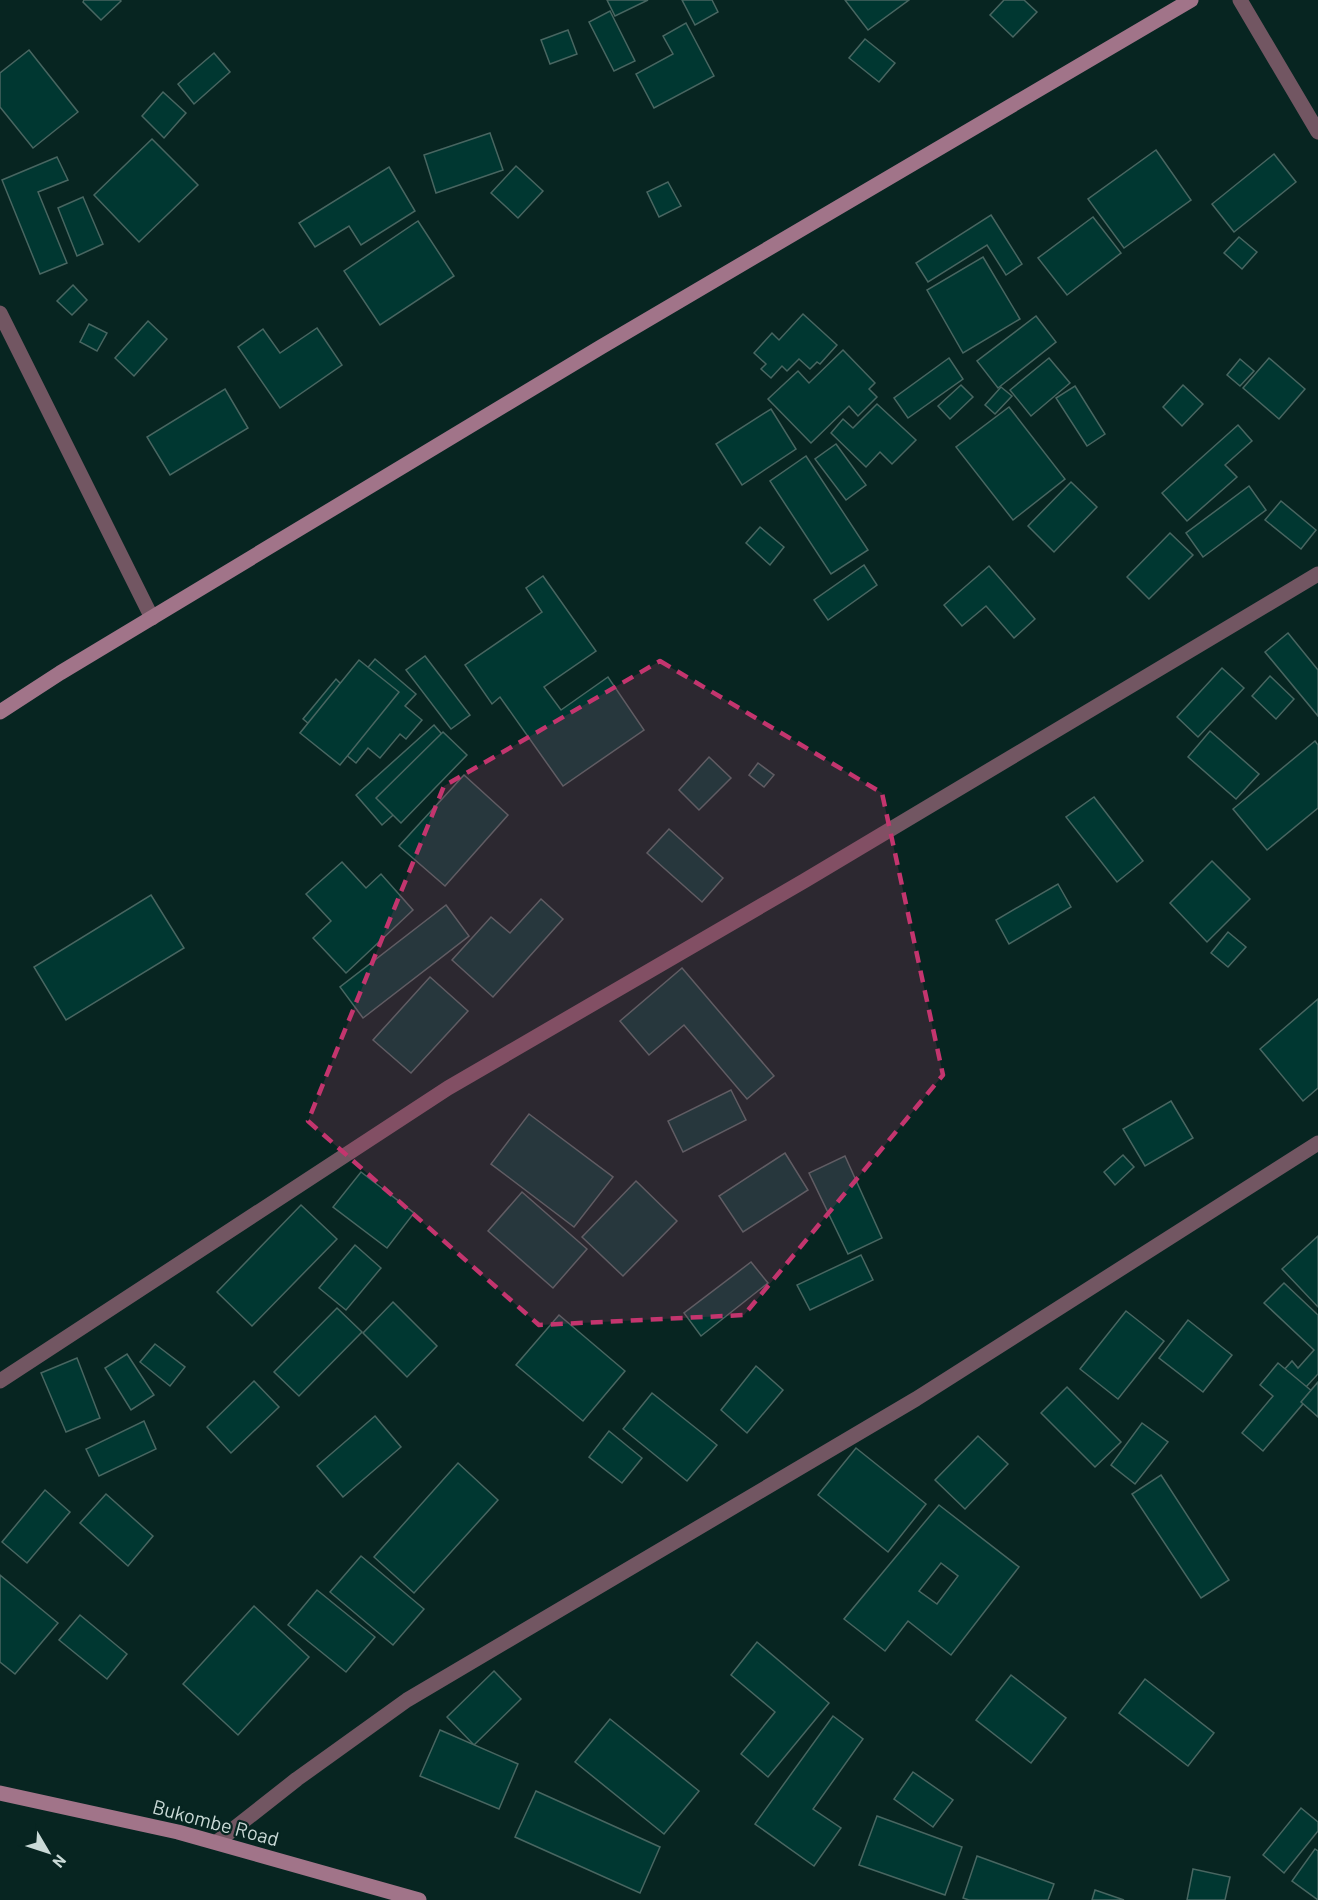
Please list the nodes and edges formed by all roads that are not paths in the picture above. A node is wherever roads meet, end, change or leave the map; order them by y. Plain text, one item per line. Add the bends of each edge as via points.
1 (1191, 0) edge
2 (1240, 0) edge
3 (1318, 132) edge
4 (0, 312) edge
5 (1318, 574) edge
6 (152, 618) junction
7 (0, 712) edge
8 (1318, 1143) edge
9 (0, 1381) edge
10 (0, 1793) edge
11 (218, 1842) junction
12 (420, 1900) edge

1 - 6 street via 601,347
2 - 3 street
4 - 6 street
5 - 9 street via 448,1088
6 - 7 street
8 - 11 street via 916,1399 407,1700
10 - 11 street, Bukombe Road
11 - 12 street, Bukombe Road

